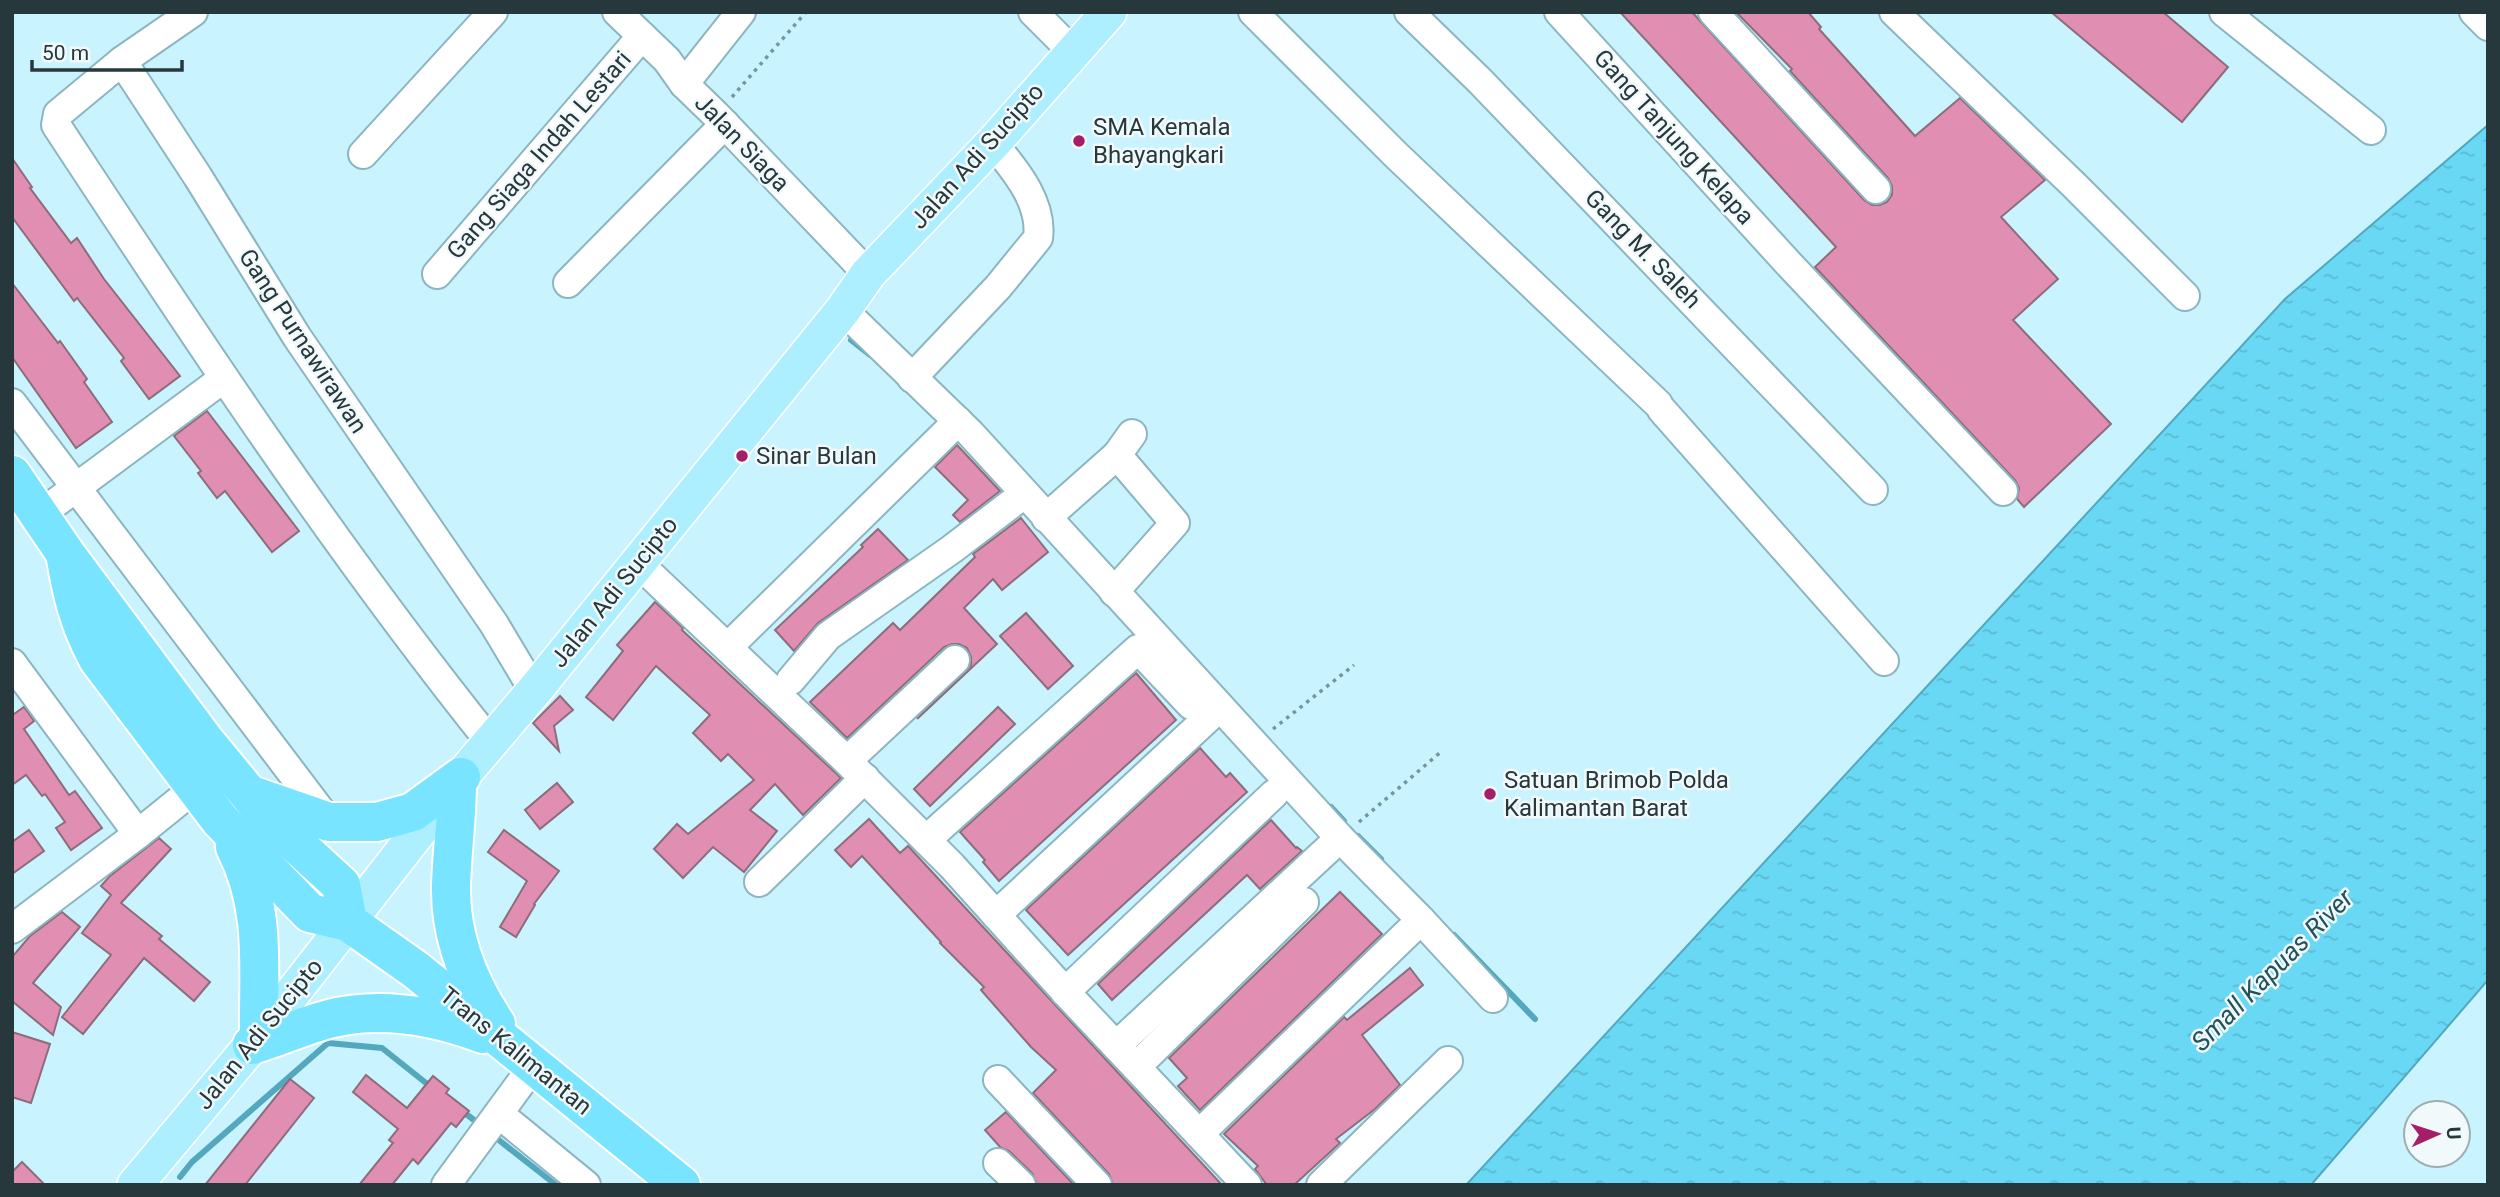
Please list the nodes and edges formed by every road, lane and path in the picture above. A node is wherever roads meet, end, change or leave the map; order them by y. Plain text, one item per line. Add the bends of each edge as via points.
1 (193, 12) edge
2 (493, 12) edge
3 (617, 12) edge
4 (741, 12) edge
5 (806, 12) edge
6 (1033, 12) edge
7 (1109, 12) edge
8 (1253, 12) edge
9 (1409, 12) edge
10 (1559, 12) edge
11 (1713, 12) edge
12 (1894, 12) edge
13 (2224, 12) edge
14 (2474, 12) edge
15 (2488, 26) edge
16 (642, 36) junction
17 (1072, 51) junction
18 (122, 61) junction
19 (684, 84) junction
20 (721, 119) junction
21 (2371, 130) dead end
22 (993, 143) junction
23 (363, 154) dead end
24 (1877, 189) dead end
25 (437, 274) dead end
26 (868, 274) junction
27 (568, 283) dead end
28 (2185, 296) dead end
29 (842, 310) junction
30 (224, 377) junction
31 (912, 378) junction
32 (12, 402) edge
33 (958, 421) junction
34 (12, 475) edge
35 (76, 486) junction
36 (1873, 489) dead end
37 (2003, 491) dead end
38 (1024, 494) junction
39 (39, 515) junction
40 (1046, 518) junction
41 (65, 553) junction
42 (638, 563) junction
43 (1114, 592) junction
44 (729, 647) junction
45 (955, 660) dead end
46 (1884, 661) dead end
47 (12, 663) edge
48 (1354, 665) dead end
49 (790, 680) dead end
50 (534, 691) junction
51 (491, 743) junction
52 (1253, 744) junction
53 (1442, 751) dead end
54 (856, 770) junction
55 (459, 780) junction
56 (195, 788) junction
57 (249, 794) junction
58 (1274, 794) dead end
59 (220, 820) junction
60 (329, 822) junction
61 (138, 834) junction
62 (1340, 838) junction
63 (926, 840) junction
64 (759, 882) dead end
65 (1304, 902) dead end
66 (996, 915) junction
67 (1422, 920) junction
68 (348, 922) junction
69 (12, 929) edge
70 (1065, 992) junction
71 (1493, 998) dead end
72 (256, 1041) junction
73 (1116, 1046) junction
74 (521, 1054) junction
75 (1448, 1061) dead end
76 (1136, 1067) junction
77 (998, 1080) dead end
78 (499, 1115) junction
79 (1199, 1134) junction
80 (998, 1163) dead end
81 (148, 1180) edge
82 (446, 1185) edge
83 (586, 1185) edge
84 (681, 1185) edge
85 (1021, 1185) edge
86 (1097, 1185) edge
87 (1247, 1185) edge
88 (1321, 1185) edge

1 - 18 street
2 - 23 street
3 - 16 street, Jalan Siaga
4 - 19 street
5 - 20 path
6 - 17 street
7 - 17 main road, Jalan Adi Sucipto
8 - 46 street via 1660,407
9 - 36 street, Gang M. Saleh
10 - 37 street, Gang Tanjung Kelapa
11 - 24 street
12 - 28 street
13 - 21 street
14 - 15 street
16 - 19 street, Jalan Siaga
16 - 25 street, Gang Siaga Indah Lestari
17 - 22 main road, Jalan Adi Sucipto
18 - 30 street via 58,114 56,125
18 - 50 street, Gang Purnawirawan via 297,337 494,624
19 - 20 street, Jalan Siaga
20 - 26 street, Jalan Siaga
20 - 27 street
22 - 26 main road, Jalan Adi Sucipto
22 - 31 street via 1029,195 1038,238 999,287
26 - 29 main road, Jalan Adi Sucipto
29 - 31 street
29 - 42 main road, Jalan Adi Sucipto
30 - 35 street
30 - 51 street via 376,594
31 - 33 street
32 - 35 street
33 - 38 street
33 - 44 street
34 - 39 highway
35 - 39 street
35 - 60 street
38 - 40 street
38 - 49 street via 828,636
39 - 41 highway
40 - 43 street
40 - 43 street via 1124,444 1175,523
41 - 56 highway via 73,603 98,659
41 - 57 highway
42 - 44 street
42 - 50 main road, Jalan Adi Sucipto
43 - 52 street
44 - 54 street
45 - 54 street
47 - 61 street
48 - 52 path
50 - 51 main road, Jalan Adi Sucipto
51 - 55 main road, Jalan Adi Sucipto
52 - 62 street
53 - 62 path
54 - 63 street
54 - 64 street
55 - 60 highway via 413,812 394,819
55 - 68 main road, Jalan Adi Sucipto
55 - 74 highway via 451,887 454,922 466,971 481,1001
56 - 59 highway
56 - 61 street
57 - 60 highway
57 - 68 highway via 270,820 341,885
58 - 70 street
59 - 68 highway via 310,913
59 - 72 highway via 239,855 257,910
61 - 69 street
62 - 67 street
62 - 73 street
63 - 66 street
63 - 66 street via 1138,649 1200,711
65 - 76 street
66 - 70 street
67 - 71 street
67 - 79 street
68 - 72 main road, Jalan Adi Sucipto
68 - 74 highway, Trans Kalimantan
70 - 73 street
72 - 74 highway via 330,1019 404,1014 464,1027
72 - 81 main road, Jalan Adi Sucipto
73 - 76 street
74 - 78 street
74 - 84 highway, Trans Kalimantan
75 - 88 street
76 - 79 street
77 - 86 street
78 - 82 street
78 - 83 street
79 - 87 street
80 - 85 street

